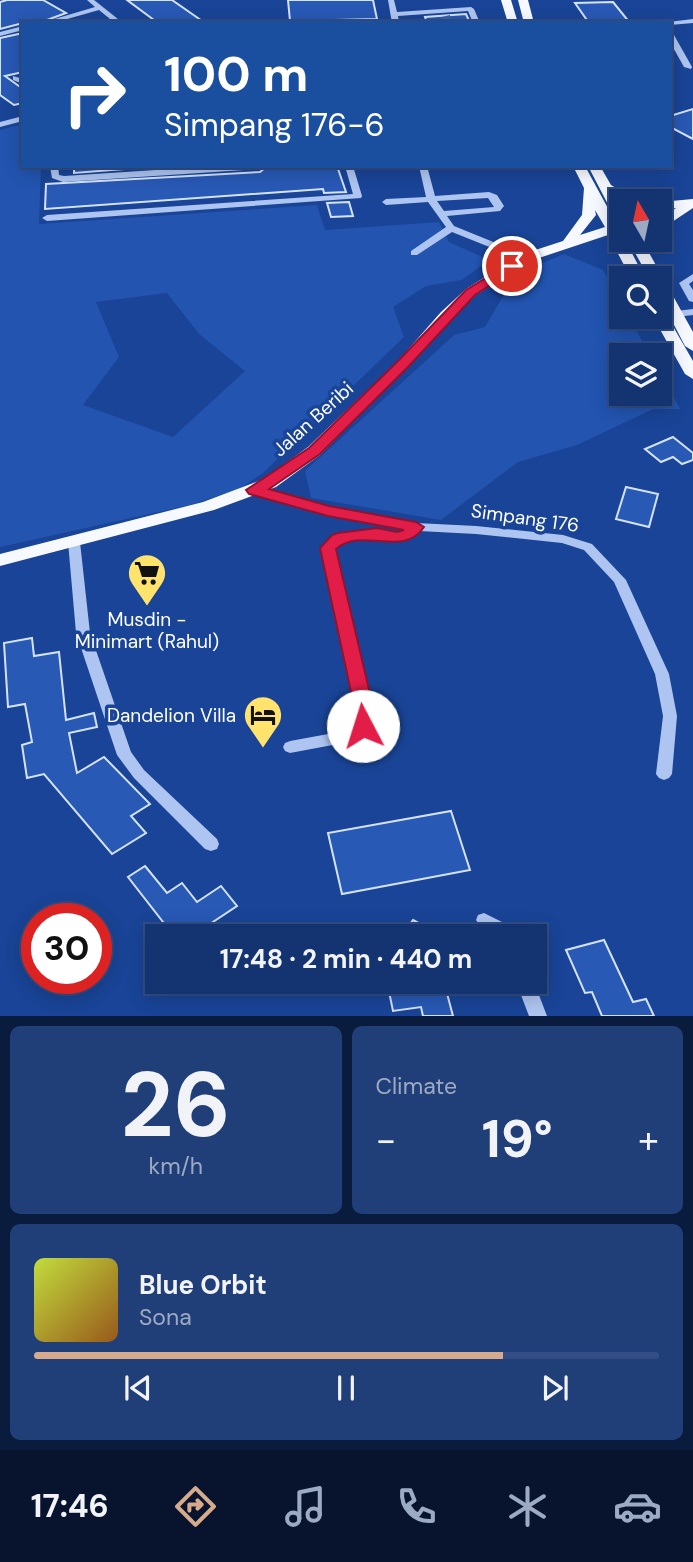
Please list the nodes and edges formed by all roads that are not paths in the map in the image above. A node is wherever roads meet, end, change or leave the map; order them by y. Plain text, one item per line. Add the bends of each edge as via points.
1 (90, 0) edge
2 (391, 0) edge
3 (506, 0) edge
4 (523, 0) edge
5 (100, 8) junction
6 (415, 12) junction
7 (394, 14) junction
8 (51, 21) edge
9 (117, 21) edge
10 (396, 21) edge
11 (417, 21) edge
12 (476, 21) edge
13 (512, 21) edge
14 (528, 21) edge
15 (693, 21) edge
16 (672, 22) edge
17 (21, 29) edge
18 (0, 34) edge
19 (672, 39) edge
20 (688, 67) dead end
21 (21, 119) edge
22 (0, 125) edge
23 (54, 168) edge
24 (230, 168) edge
25 (350, 168) edge
26 (424, 168) edge
27 (580, 168) edge
28 (595, 168) edge
29 (606, 188) junction
30 (589, 189) junction
31 (609, 190) edge
32 (609, 194) edge
33 (431, 199) junction
34 (386, 202) dead end
35 (693, 202) edge
36 (672, 205) edge
37 (672, 210) edge
38 (440, 214) junction
39 (672, 217) edge
40 (47, 218) dead end
41 (609, 218) edge
42 (451, 228) junction
43 (609, 229) edge
44 (567, 242) junction
45 (414, 253) dead end
46 (526, 258) junction
47 (625, 266) edge
48 (693, 277) edge
49 (693, 299) edge
50 (693, 312) edge
51 (672, 315) edge
52 (672, 320) edge
53 (672, 324) edge
54 (693, 346) edge
55 (693, 374) edge
56 (254, 490) junction
57 (416, 527) junction
58 (74, 542) junction
59 (0, 561) edge
60 (290, 747) dead end
61 (664, 774) dead end
62 (211, 844) dead end
63 (484, 920) dead end
64 (491, 924) edge
65 (530, 994) edge
66 (538, 1016) edge

1 - 5 street
2 - 7 street
3 - 13 main road
4 - 14 main road
5 - 8 street
5 - 9 street
6 - 7 street
6 - 11 street
6 - 12 street via 471,9
7 - 10 street
15 - 16 street
17 - 18 street
19 - 20 street
21 - 22 street
23 - 24 street via 55,176 63,179
25 - 40 street via 358,196
26 - 33 street
27 - 30 main road
28 - 29 main road
29 - 31 main road
29 - 32 main road
30 - 41 main road
30 - 44 main road via 589,215
33 - 34 street
33 - 38 street
33 - 38 street via 489,195 499,206
35 - 36 main road
35 - 37 main road
35 - 39 main road
38 - 42 street
42 - 45 street
42 - 46 street
43 - 44 main road, Jalan Beribi
44 - 46 main road, Jalan Beribi
44 - 47 main road via 586,242 612,252
46 - 56 main road, Jalan Beribi via 471,292 314,451
48 - 49 street via 684,283
50 - 51 street
52 - 54 main road
53 - 55 main road
56 - 57 street, Simpang 176 via 328,511
56 - 58 main road, Jalan Beribi
57 - 60 street via 397,538 377,534 338,539 328,548 365,715 363,726 354,735
57 - 61 street, Simpang 176 via 563,539 588,547 619,580 662,674 670,716
58 - 59 main road, Jalan Beribi
58 - 62 street via 83,633 124,755
63 - 64 street
65 - 66 street

